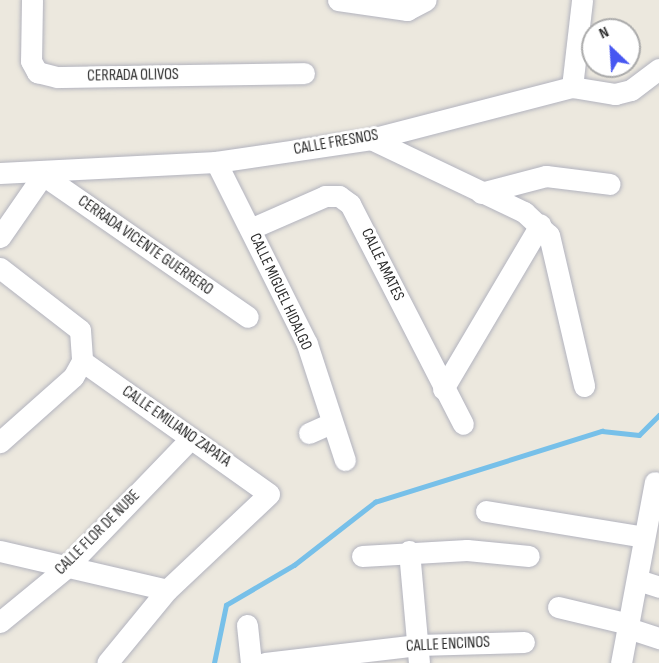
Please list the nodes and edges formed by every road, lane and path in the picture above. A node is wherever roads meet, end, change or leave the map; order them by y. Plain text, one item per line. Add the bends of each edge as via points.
1 (32, 0) edge
2 (338, 0) edge
3 (582, 0) edge
4 (414, 3) edge
5 (659, 69) edge
6 (304, 73) dead end
7 (573, 87) junction
8 (371, 139) junction
9 (216, 162) junction
10 (0, 173) edge
11 (43, 175) junction
12 (610, 184) dead end
13 (481, 193) junction
14 (540, 225) junction
15 (250, 229) junction
16 (0, 237) edge
17 (0, 268) edge
18 (248, 317) dead end
19 (78, 369) junction
20 (584, 386) dead end
21 (443, 389) junction
22 (329, 424) junction
23 (463, 424) dead end
24 (309, 433) dead end
25 (191, 438) junction
26 (0, 442) edge
27 (345, 460) dead end
28 (655, 482) dead end
29 (486, 511) dead end
30 (644, 537) junction
31 (0, 551) edge
32 (409, 551) junction
33 (362, 556) dead end
34 (529, 556) dead end
35 (68, 567) junction
36 (638, 580) junction
37 (659, 587) edge
38 (167, 590) junction
39 (558, 607) dead end
40 (0, 622) edge
41 (247, 625) dead end
42 (628, 626) junction
43 (659, 638) edge
44 (524, 642) dead end
45 (418, 654) edge
46 (107, 663) edge
47 (251, 663) edge
48 (265, 663) edge
49 (621, 663) edge

1 - 6 street, CERRADA OLIVOS via 31,61 37,72 57,77
2 - 4 street
3 - 7 street
5 - 7 street, CALLE FRESNOS via 632,90 615,94
7 - 8 street, CALLE FRESNOS
8 - 9 street, CALLE FRESNOS
8 - 13 street
9 - 11 street, CALLE FRESNOS
9 - 15 street, CALLE MIGUEL HIDALGO
10 - 11 street, CALLE FRESNOS
11 - 16 street
11 - 18 street, CERRADA VICENTE GUERRERO
12 - 13 street via 546,176
13 - 14 street
14 - 20 street via 555,247
14 - 21 street
15 - 21 street, CALLE AMATES via 325,196 339,196 350,204
15 - 22 street, CALLE MIGUEL HIDALGO via 307,344
17 - 19 street via 80,330
19 - 25 street, CALLE EMILIANO ZAPATA
19 - 26 street
21 - 23 street, CALLE AMATES
22 - 24 street
22 - 27 street, CALLE MIGUEL HIDALGO
25 - 35 street, CALLE FLOR DE NUBE
25 - 38 street, CALLE EMILIANO ZAPATA via 269,494
28 - 30 street
29 - 30 street
30 - 36 street
31 - 35 street
32 - 33 street
32 - 34 street
32 - 45 street
35 - 38 street
35 - 40 street, CALLE FLOR DE NUBE
36 - 37 street
36 - 42 street
38 - 46 street
39 - 42 street
41 - 47 street
42 - 43 street
42 - 49 street
44 - 45 street, CALLE ENCINOS
45 - 48 street, CALLE ENCINOS

